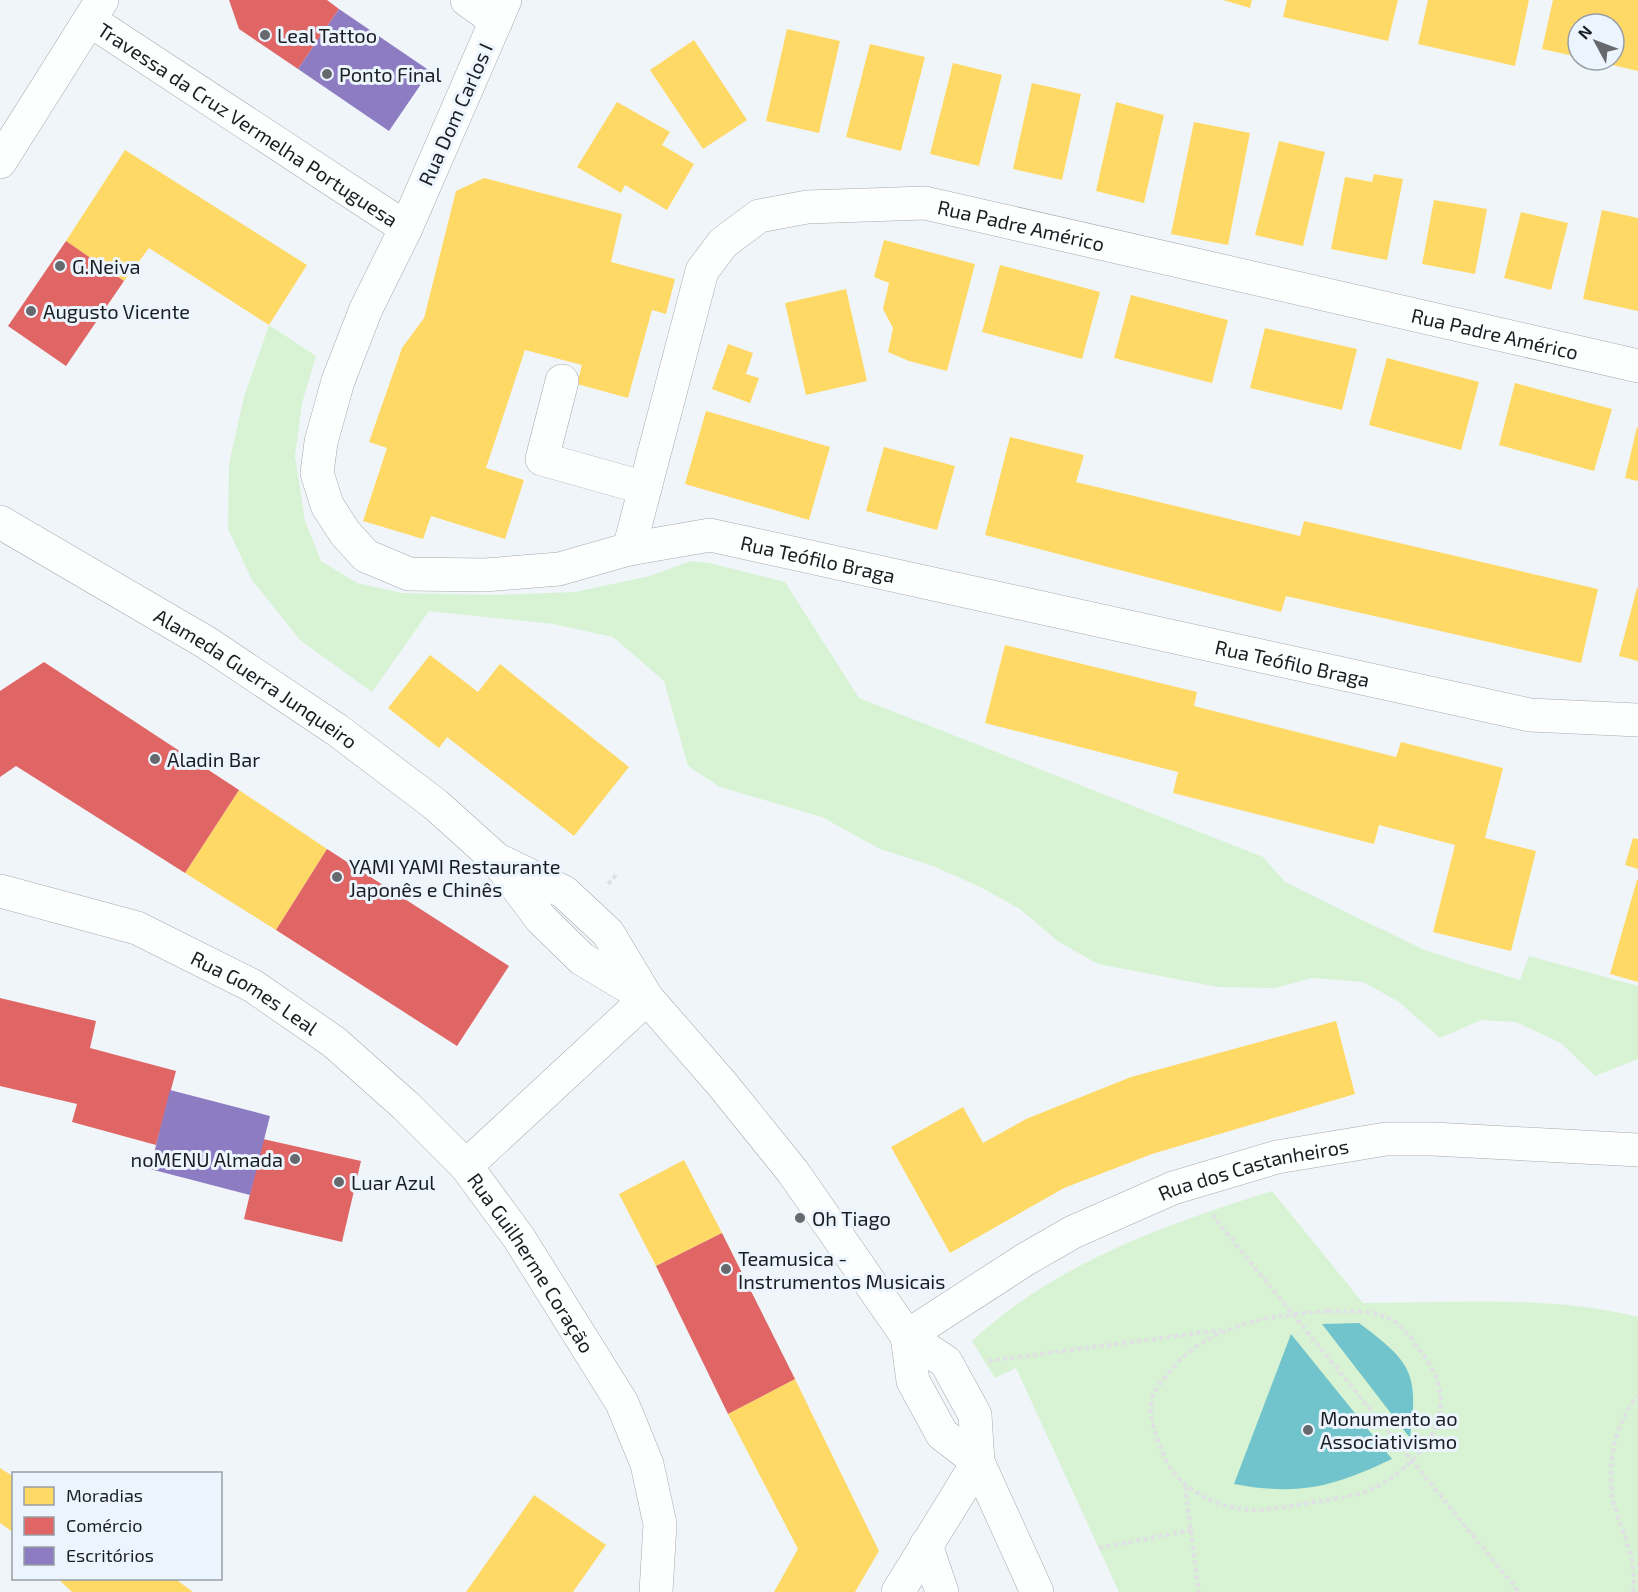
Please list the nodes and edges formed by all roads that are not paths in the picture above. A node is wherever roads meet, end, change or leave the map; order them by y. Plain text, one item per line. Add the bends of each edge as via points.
1 (466, 0) edge
2 (96, 10) edge
3 (501, 10) edge
4 (0, 162) edge
5 (406, 228) junction
6 (1638, 366) edge
7 (561, 381) dead end
8 (645, 488) junction
9 (0, 522) edge
10 (629, 549) junction
11 (1631, 720) edge
12 (0, 891) edge
13 (647, 998) junction
14 (1638, 1150) edge
15 (466, 1166) junction
16 (907, 1336) junction
17 (978, 1462) junction
18 (926, 1545) junction
19 (656, 1592) edge
20 (898, 1592) edge
21 (942, 1592) edge
22 (1037, 1592) edge

1 - 3 street
2 - 4 street
2 - 5 street, Travessa da Cruz Vermelha Portuguesa
3 - 5 street, Rua Dom Carlos I
5 - 10 street, Rua Teófilo Braga via 366,309 338,381 321,442 317,473 327,505 345,533 366,556 409,574 485,575 559,569
6 - 8 street, Rua Padre Américo via 925,203 807,207 759,216 723,243 702,271
7 - 8 street via 542,459
8 - 10 street, Rua Padre Américo
9 - 13 street, Alameda Guerra Junqueiro via 207,643 435,804 496,859 564,892 608,933
10 - 11 street, Rua Teófilo Braga via 710,535 1530,715
12 - 15 street, Rua Gomes Leal via 137,928 253,986 334,1042
13 - 15 street, Rua Guilherme Coração
13 - 16 street, Alameda Guerra Junqueiro via 793,1172
14 - 16 street, Rua dos Castanheiros via 1386,1139 1277,1157 1173,1188 1123,1209 1045,1248
15 - 19 street, Rua Guilherme Coração via 519,1238 622,1403 647,1464 660,1524
16 - 17 street, Alameda Guerra Junqueiro via 913,1381 942,1434
16 - 17 street, Alameda Guerra Junqueiro via 946,1362 975,1415
17 - 18 street
17 - 22 street, Alameda Guerra Junqueiro
18 - 20 street
18 - 21 street

